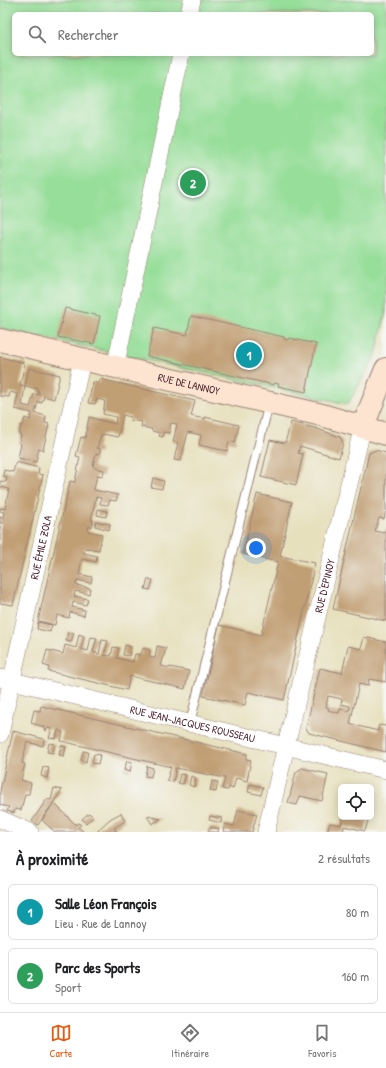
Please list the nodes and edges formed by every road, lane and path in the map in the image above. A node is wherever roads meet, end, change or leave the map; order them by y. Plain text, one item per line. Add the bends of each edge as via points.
1 (192, 0) edge
2 (189, 12) edge
3 (181, 56) edge
4 (0, 340) edge
5 (82, 360) junction
6 (115, 368) junction
7 (386, 369) edge
8 (269, 403) junction
9 (376, 430) edge
10 (6, 680) edge
11 (190, 723) junction
12 (0, 734) edge
13 (286, 746) junction
14 (386, 770) edge
15 (0, 819) edge
16 (30, 832) edge
17 (266, 832) edge

1 - 2 street
3 - 6 street
4 - 5 main road, RUE DE LANNOY
5 - 6 main road, RUE DE LANNOY
5 - 10 street, RUE ÉMILE ZOLA
6 - 8 main road, RUE DE LANNOY
7 - 9 main road
8 - 9 main road, RUE DE LANNOY
8 - 11 lane
9 - 13 street, RUE D'EPINOY
10 - 11 street, RUE JEAN-JACQUES ROUSSEAU
10 - 12 street, RUE ÉMILE ZOLA
11 - 13 street, RUE JEAN-JACQUES ROUSSEAU
13 - 14 street, RUE JEAN-JACQUES ROUSSEAU
13 - 17 street, RUE D'EPINOY
15 - 16 street

